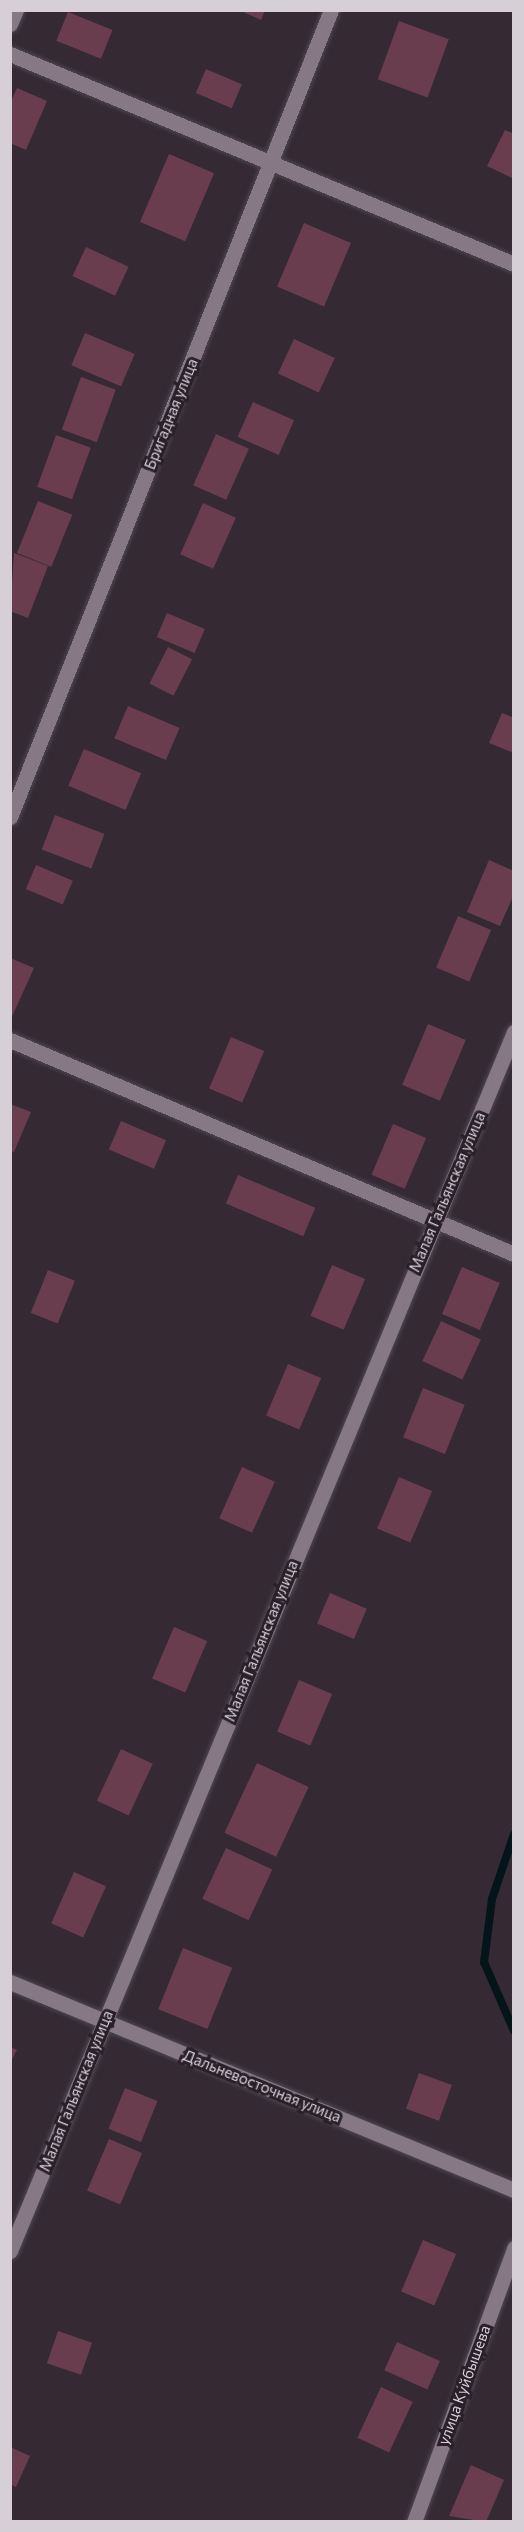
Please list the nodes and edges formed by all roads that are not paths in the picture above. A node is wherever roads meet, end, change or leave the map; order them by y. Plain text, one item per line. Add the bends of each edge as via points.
1 (16, 10) edge
2 (331, 10) edge
3 (10, 24) edge
4 (10, 54) edge
5 (270, 166) junction
6 (513, 264) edge
7 (10, 817) edge
8 (513, 1032) edge
9 (10, 1040) edge
10 (433, 1224) junction
11 (513, 1254) edge
12 (10, 1982) edge
13 (105, 2021) junction
14 (513, 2190) edge
15 (513, 2248) edge
16 (10, 2251) edge
17 (414, 2522) edge

1 - 3 street
2 - 5 street, Бригадная улица
4 - 5 street
5 - 6 street
5 - 7 street, Бригадная улица
8 - 10 street, Малая Гальянская улица
9 - 10 street
10 - 11 street
10 - 13 street, Малая Гальянская улица
12 - 13 street, Дальневосточная улица
13 - 14 street, Дальневосточная улица
13 - 16 street, Малая Гальянская улица
15 - 17 street, улица Куйбышева

